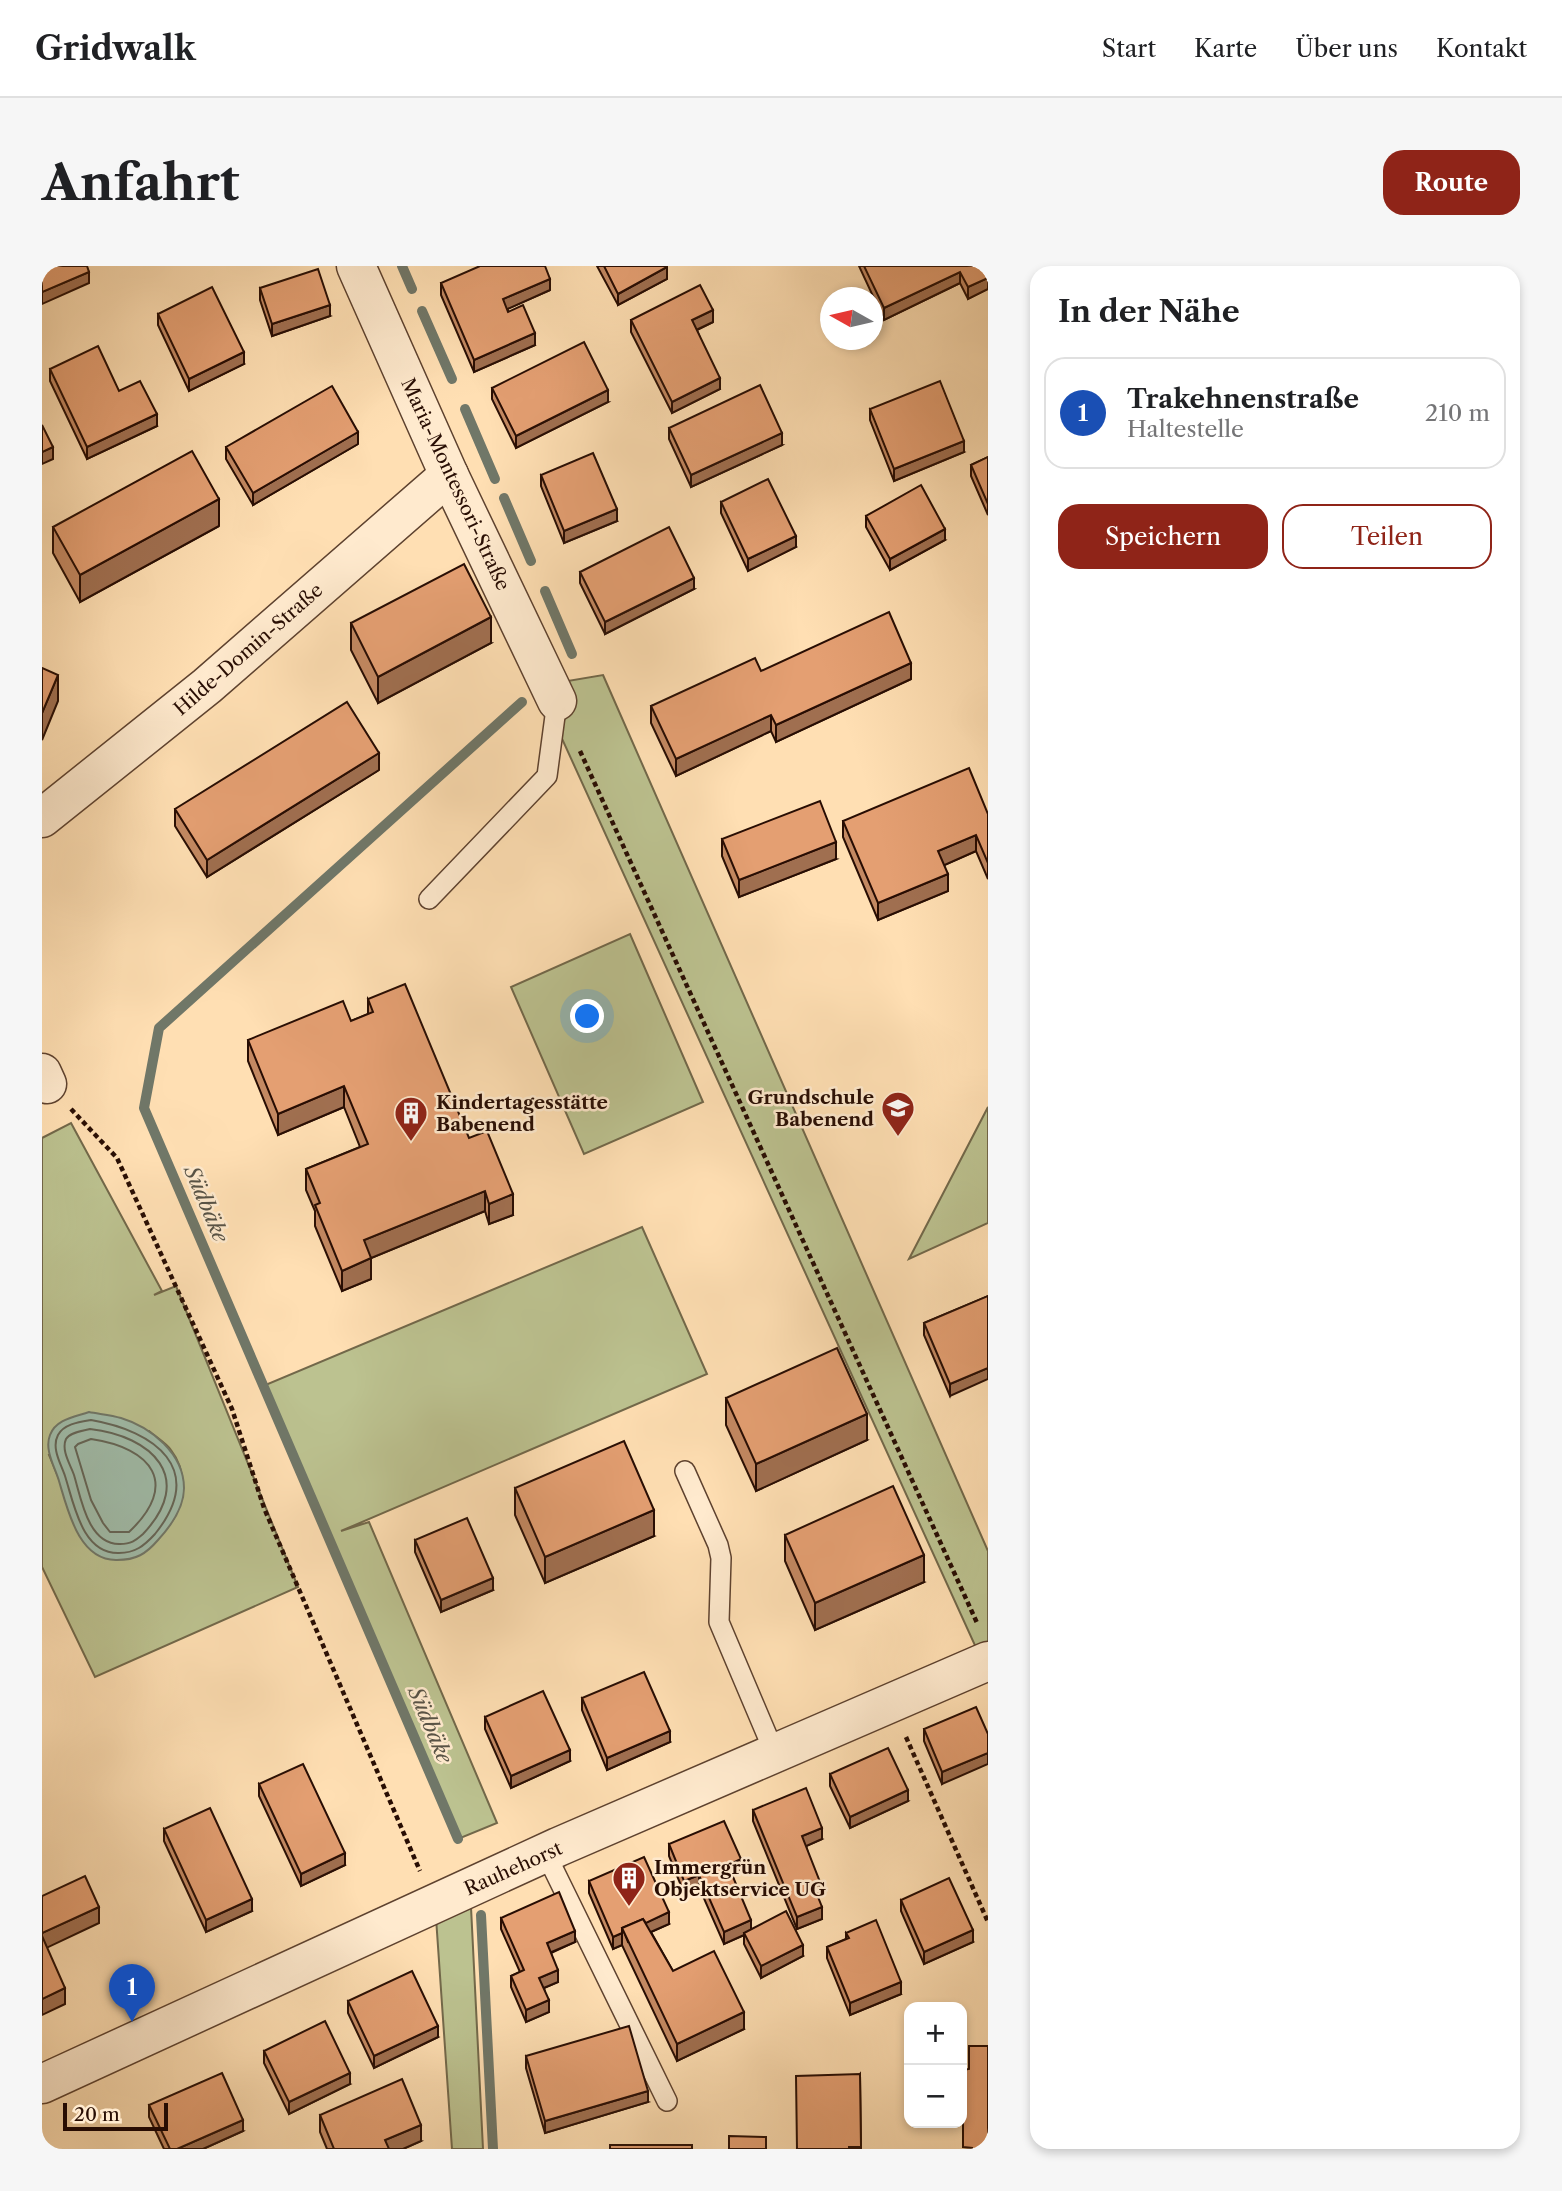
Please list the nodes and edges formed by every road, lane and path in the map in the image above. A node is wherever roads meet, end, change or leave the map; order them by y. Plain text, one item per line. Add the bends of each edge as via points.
1 (356, 266) edge
2 (449, 475) junction
3 (557, 701) junction
4 (42, 818) edge
5 (429, 899) dead end
6 (45, 1079) edge
7 (685, 1471) dead end
8 (986, 1649) edge
9 (892, 1702) junction
10 (775, 1754) junction
11 (546, 1854) junction
12 (435, 1903) junction
13 (988, 1922) edge
14 (42, 2084) edge
15 (667, 2101) dead end

1 - 2 street, Maria-Montessori-Straße
2 - 3 street, Maria-Montessori-Straße
2 - 4 street, Hilde-Domin-Straße via 207,686
3 - 5 lane via 547,776
3 - 8 path
6 - 12 path via 117,1158 232,1409 264,1508
7 - 10 lane via 718,1545 719,1622
8 - 9 street, Rauhehorst
9 - 10 street, Rauhehorst
9 - 13 path
10 - 11 street, Rauhehorst
11 - 12 street, Rauhehorst
11 - 15 lane
12 - 14 street, Rauhehorst

